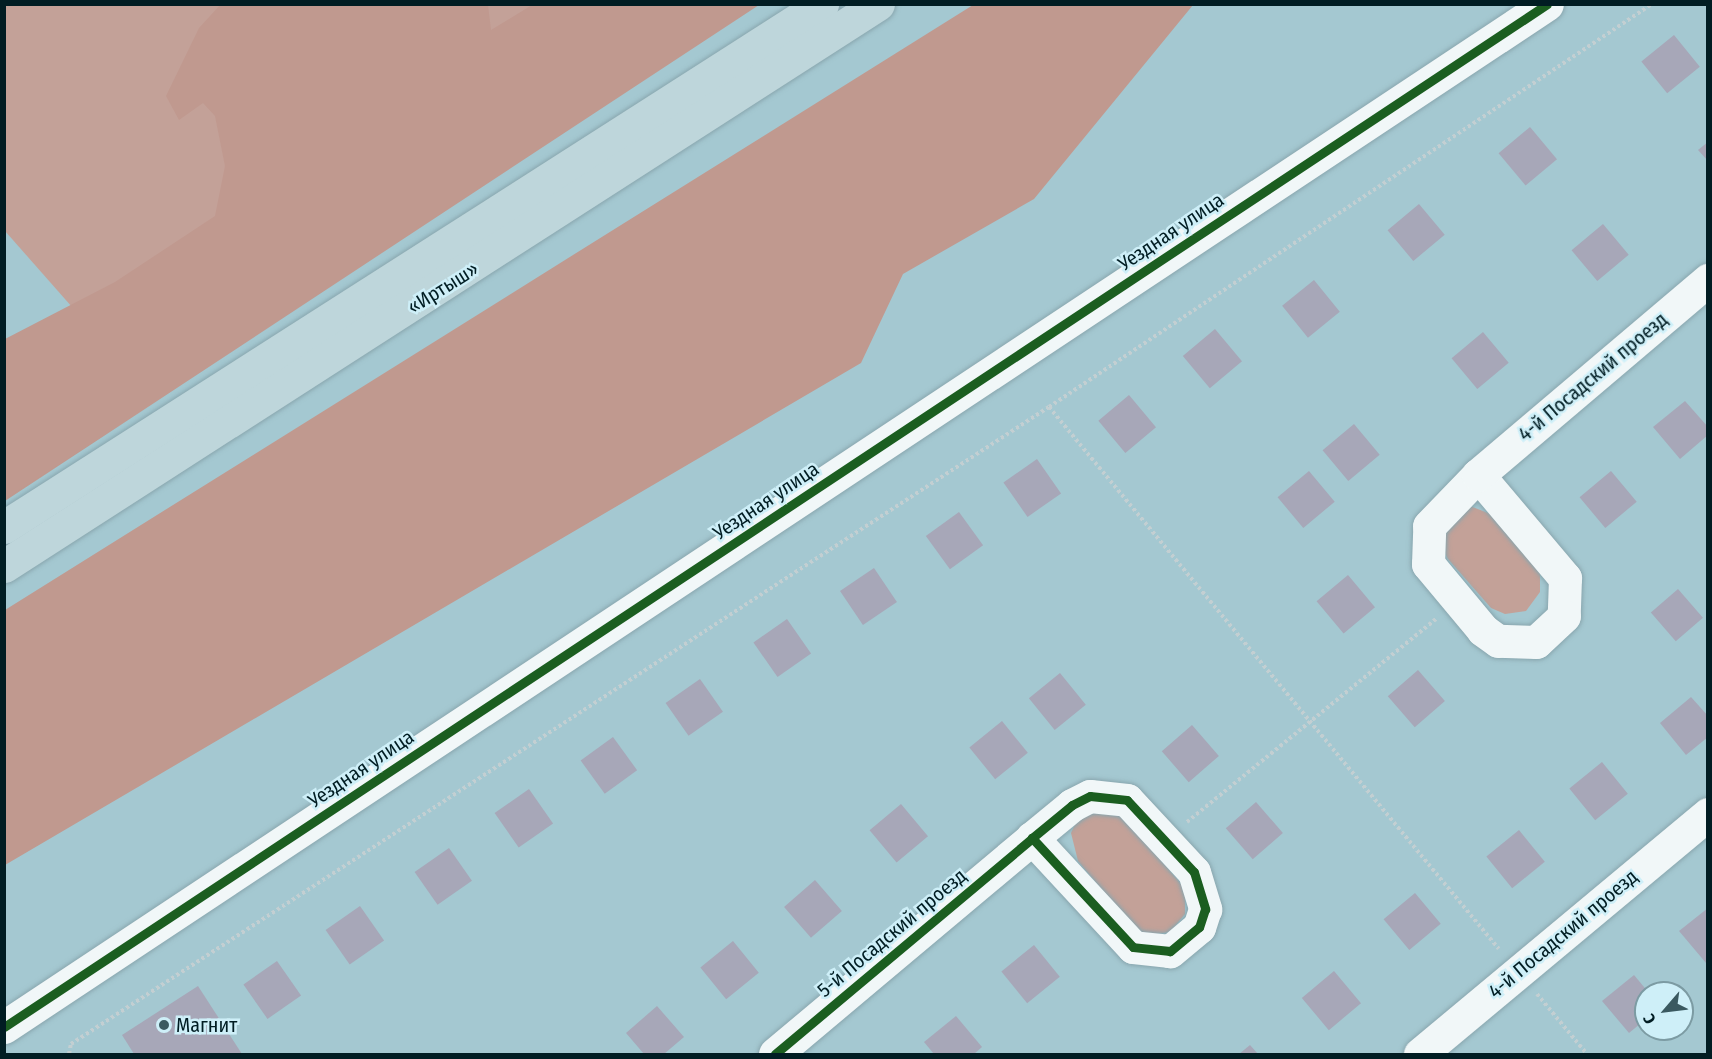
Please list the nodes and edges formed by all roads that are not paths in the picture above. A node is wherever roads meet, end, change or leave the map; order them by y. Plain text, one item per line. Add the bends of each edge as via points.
1 (822, 4) edge
2 (878, 4) edge
3 (1547, 4) edge
4 (1707, 280) edge
5 (1478, 475) junction
6 (4, 527) edge
7 (4, 566) edge
8 (1707, 814) edge
9 (1032, 838) junction
10 (4, 1027) edge
11 (776, 1054) edge
12 (1420, 1054) edge

1 - 6 highway, «Иртыш»
2 - 7 highway, «Иртыш»
3 - 10 street, Уездная улица
4 - 5 street, 4-й Посадский проезд
5 - 5 street, 4-й Посадский проезд via 1440,510 1425,545 1428,564 1483,630 1517,645 1552,632 1568,597 1554,562
8 - 12 street, 4-й Посадский проезд
9 - 9 street, 5-й Посадский проезд via 1117,935 1151,953 1187,942 1205,909 1194,872 1127,800 1108,794 1072,805
9 - 11 street, 5-й Посадский проезд

